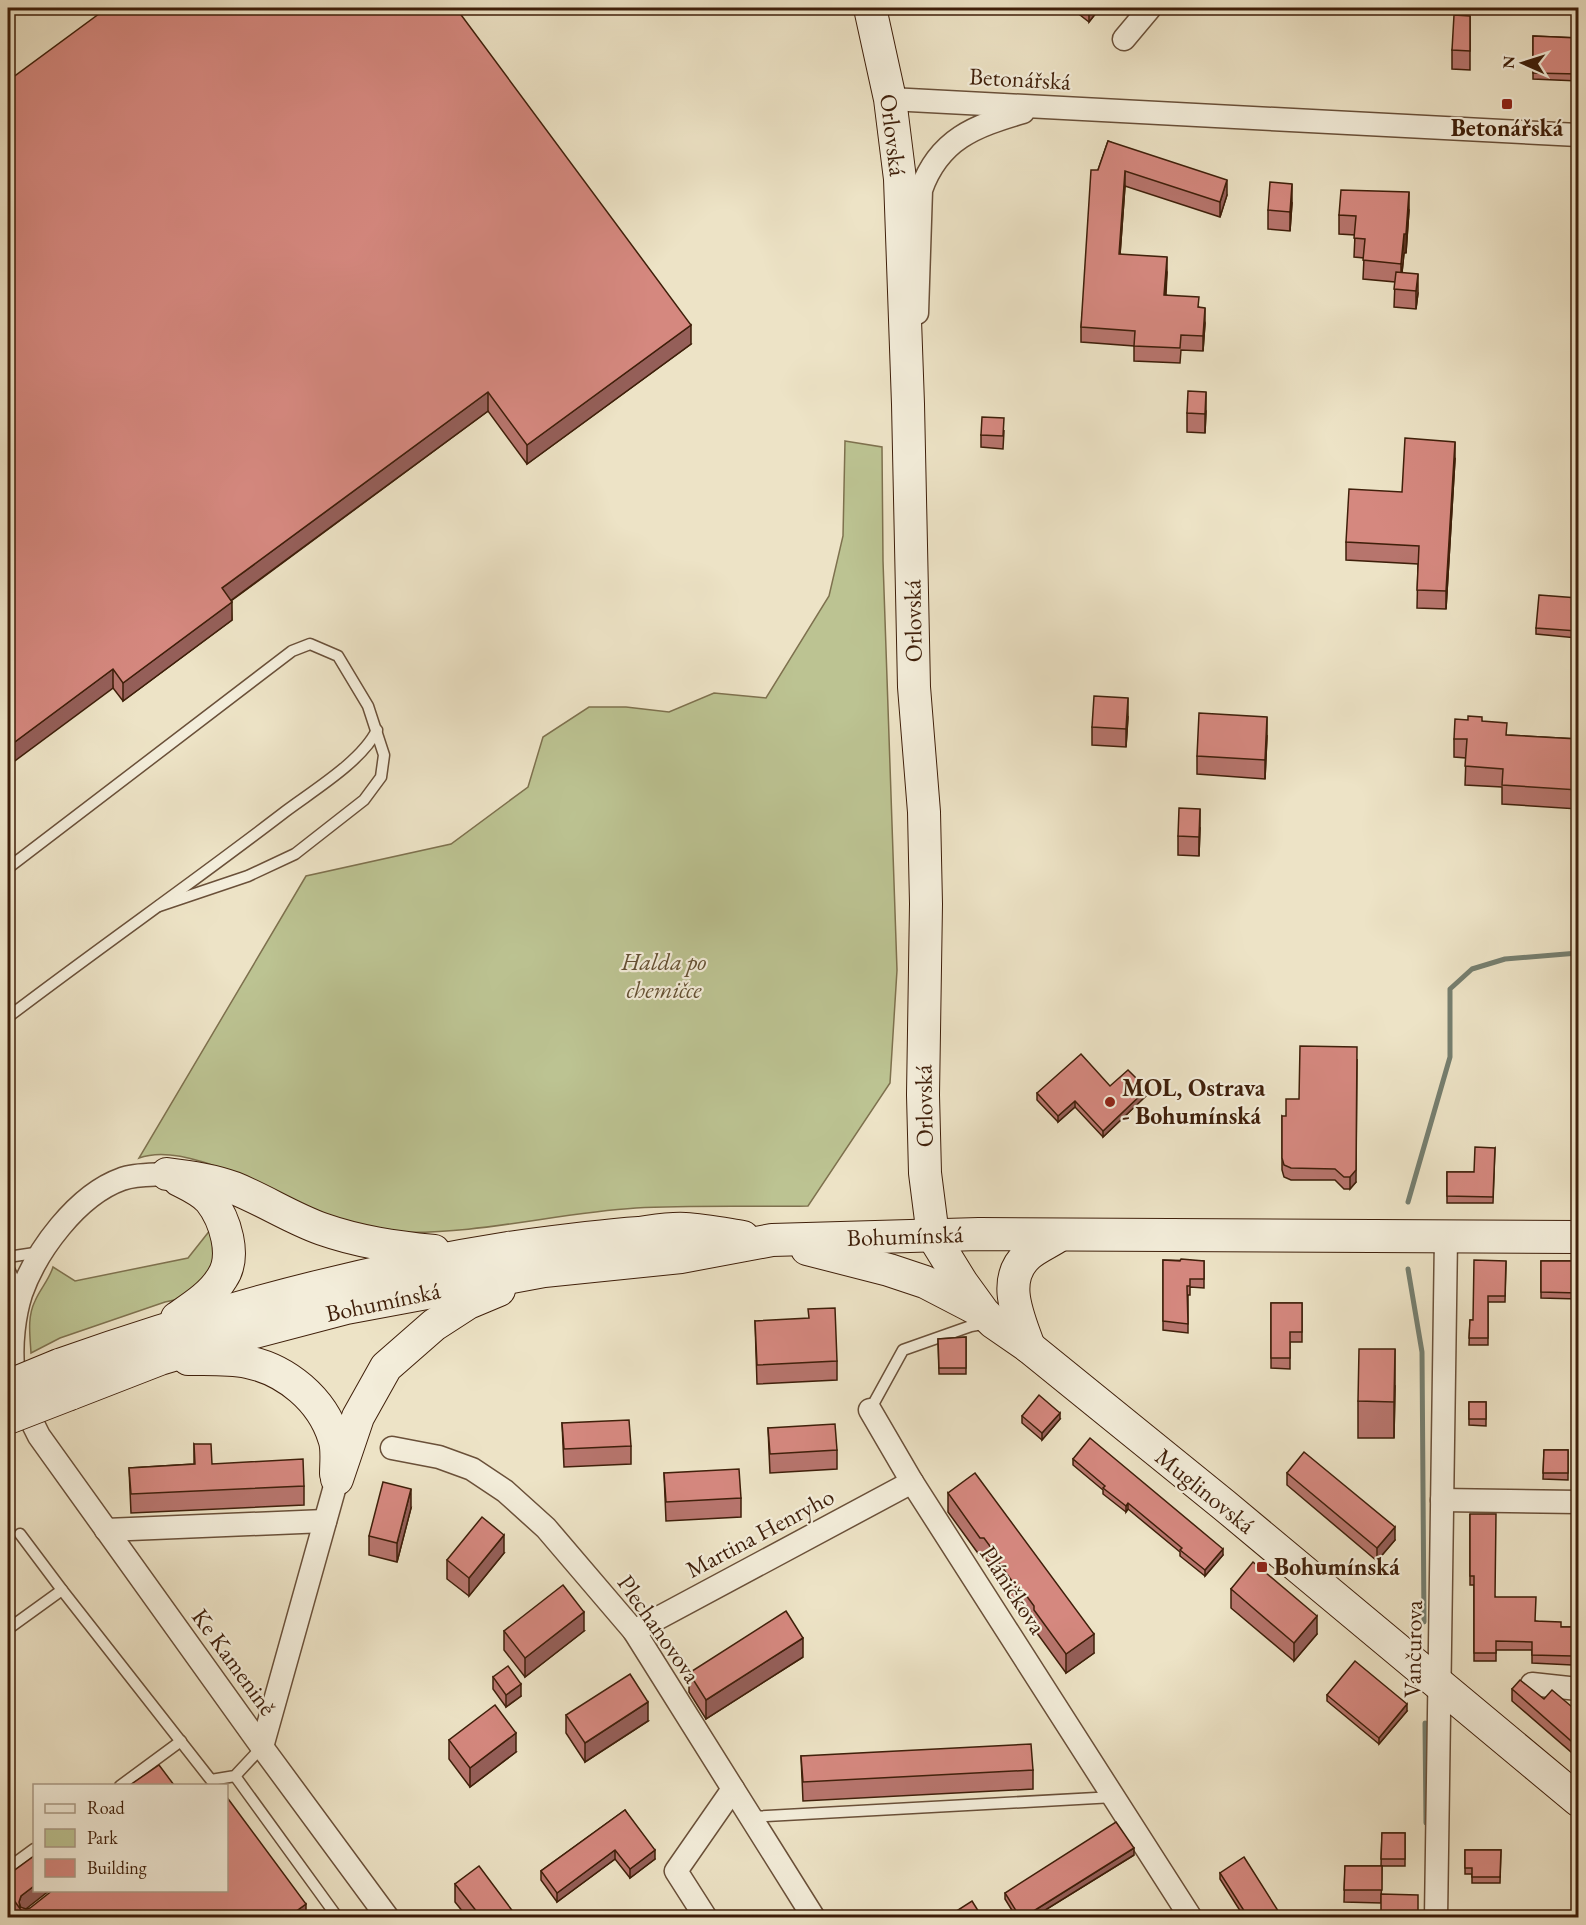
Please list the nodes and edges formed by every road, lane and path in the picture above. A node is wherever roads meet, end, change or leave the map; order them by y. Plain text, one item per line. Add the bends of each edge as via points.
1 (870, 8) edge
2 (1150, 8) edge
3 (1124, 39) dead end
4 (890, 99) junction
5 (1040, 107) junction
6 (1578, 135) edge
7 (906, 361) junction
8 (377, 730) junction
9 (8, 868) edge
10 (159, 906) junction
11 (8, 1017) edge
12 (167, 1174) junction
13 (1060, 1235) junction
14 (933, 1236) junction
15 (1446, 1237) junction
16 (1578, 1237) edge
17 (771, 1240) junction
18 (41, 1252) junction
19 (471, 1254) junction
20 (8, 1257) edge
21 (8, 1267) edge
22 (544, 1271) junction
23 (21, 1295) junction
24 (988, 1317) junction
25 (134, 1338) junction
26 (1029, 1347) junction
27 (160, 1359) junction
28 (65, 1379) junction
29 (8, 1386) edge
30 (870, 1410) joint
31 (8, 1418) edge
32 (392, 1448) dead end
33 (337, 1479) junction
34 (912, 1482) junction
35 (1442, 1500) junction
36 (1578, 1502) edge
37 (325, 1521) junction
38 (106, 1530) junction
39 (20, 1534) dead end
40 (62, 1590) junction
41 (8, 1629) edge
42 (634, 1631) junction
43 (1532, 1684) dead end
44 (1440, 1686) junction
45 (1578, 1689) edge
46 (181, 1741) junction
47 (262, 1747) junction
48 (235, 1776) junction
49 (208, 1783) edge
50 (121, 1784) edge
51 (733, 1789) junction
52 (1114, 1797) junction
53 (1578, 1800) edge
54 (750, 1817) junction
55 (33, 1849) edge
56 (8, 1868) edge
57 (338, 1917) edge
58 (388, 1917) edge
59 (706, 1917) edge
60 (814, 1917) edge
61 (1191, 1917) edge
62 (1436, 1917) edge

1 - 4 main road, Orlovská
2 - 3 street
4 - 5 street, Betonářská
4 - 7 main road, Orlovská via 900,179
5 - 6 street, Betonářská
5 - 7 street via 971,129 948,146 925,178 921,190 918,310
7 - 14 main road, Orlovská via 914,687 924,812 925,1173
8 - 9 lane via 368,706 338,656 310,644 292,651
8 - 10 lane via 354,760
8 - 10 lane via 384,755 381,777 364,800 316,839 296,854 248,876
10 - 11 lane
12 - 18 street, Ke Kamenině via 122,1179 88,1198
12 - 19 main road via 206,1179 236,1189 285,1215 363,1242
12 - 25 main road via 209,1199 224,1225 227,1266 213,1290 196,1304 177,1318
13 - 14 main road, Bohumínská
13 - 15 main road, Bohumínská
13 - 26 main road via 1027,1256 1016,1272 1014,1303
14 - 17 main road, Bohumínská
14 - 24 main road, Muglinovská
15 - 16 main road, Bohumínská
15 - 35 street, Vančurova
17 - 19 main road, Bohumínská via 683,1229
17 - 22 main road, Bohumínská via 681,1257
17 - 24 main road via 925,1282
18 - 20 lane
18 - 23 street, Ke Kamenině
19 - 25 main road, Bohumínská via 285,1294
21 - 23 lane
22 - 27 main road, Bohumínská via 346,1308
22 - 33 main road via 468,1304 434,1325 386,1367 358,1418
23 - 38 street, Ke Kamenině via 13,1369 26,1411 39,1436
24 - 26 main road, Muglinovská
24 - 30 lane via 903,1350
25 - 28 main road, Bohumínská
26 - 44 main road, Muglinovská
27 - 28 main road, Bohumínská
27 - 33 main road via 247,1362 278,1372 305,1391 322,1413 335,1439
28 - 29 main road, Bohumínská, bridge
28 - 31 main road, Bohumínská, bridge
30 - 34 street, Pláničkova
32 - 42 street, Plechanovova via 439,1457 472,1469 505,1491 546,1528
33 - 37 street
34 - 42 street, Martina Henryho
34 - 52 street, Pláničkova
35 - 36 street
35 - 44 street, Vančurova
37 - 38 street
37 - 47 street
38 - 47 street, Ke Kamenině
39 - 40 lane
40 - 41 lane
40 - 46 lane
42 - 51 street, Plechanovova
43 - 45 street
44 - 53 main road, Muglinovská
44 - 62 street, Vančurova
46 - 49 lane
46 - 50 lane
47 - 48 lane
47 - 58 street, Ke Kamenině
48 - 49 lane
48 - 57 lane
51 - 54 street, Plechanovova
51 - 59 street via 676,1871
52 - 54 lane
52 - 61 street, Pláničkova
54 - 60 street, Plechanovova
55 - 56 lane

